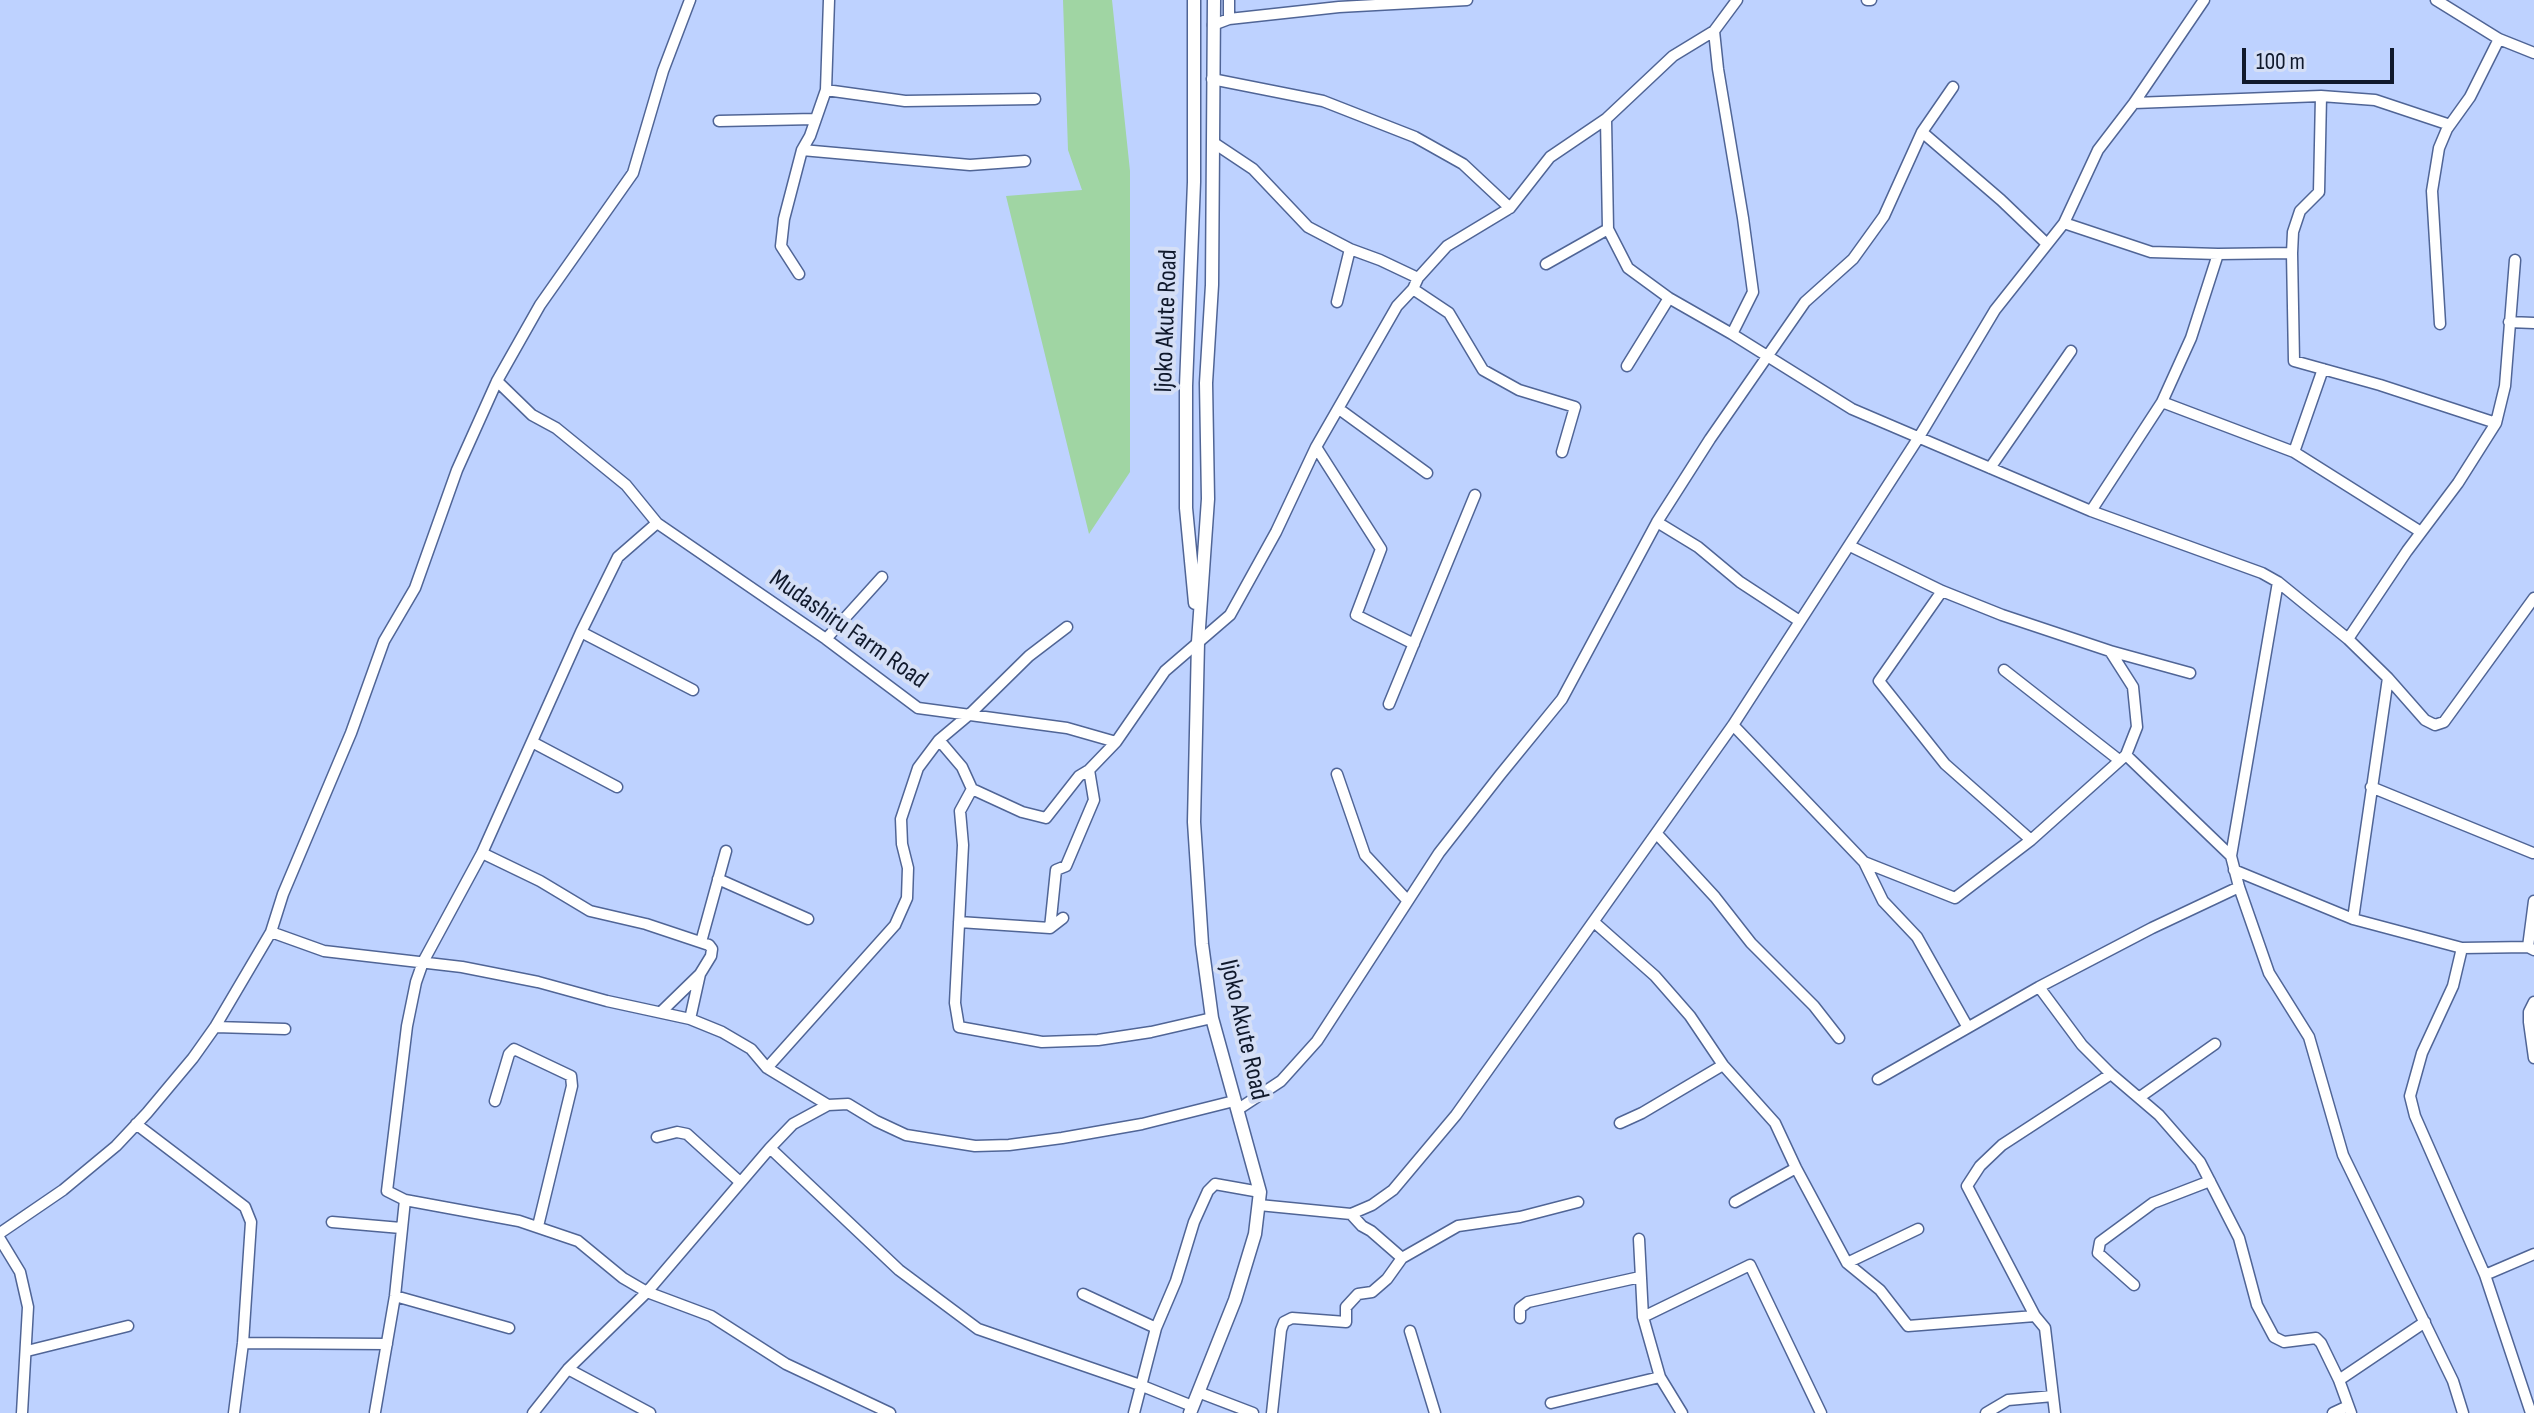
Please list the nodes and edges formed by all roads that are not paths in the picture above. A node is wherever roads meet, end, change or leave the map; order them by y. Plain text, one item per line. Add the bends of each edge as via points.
1 (690, 0) edge
2 (829, 0) edge
3 (1194, 0) edge
4 (1214, 0) edge
5 (1229, 0) edge
6 (1467, 0) edge
7 (1737, 0) edge
8 (2204, 0) edge
9 (2436, 0) edge
10 (1229, 19) junction
11 (1213, 25) junction
12 (1714, 31) junction
13 (2499, 39) junction
14 (2534, 53) edge
15 (1212, 79) junction
16 (1953, 87) dead end
17 (826, 90) junction
18 (2321, 96) junction
19 (1035, 99) dead end
20 (2134, 103) junction
21 (815, 119) junction
22 (1606, 119) junction
23 (719, 121) dead end
24 (2450, 125) junction
25 (1922, 132) junction
26 (1214, 143) junction
27 (802, 150) junction
28 (1025, 161) dead end
29 (1510, 208) junction
30 (2064, 223) junction
31 (1608, 229) junction
32 (2047, 244) junction
33 (1350, 249) junction
34 (2292, 253) junction
35 (2218, 254) junction
36 (2515, 260) dead end
37 (1546, 264) dead end
38 (799, 274) dead end
39 (1415, 283) junction
40 (1669, 298) junction
41 (1337, 302) dead end
42 (2509, 322) junction
43 (2534, 323) edge
44 (2440, 324) dead end
45 (1732, 334) junction
46 (2071, 351) dead end
47 (1768, 357) junction
48 (1627, 366) dead end
49 (2323, 369) junction
50 (497, 381) junction
51 (2162, 402) junction
52 (1339, 409) junction
53 (2496, 423) junction
54 (1919, 437) junction
55 (1316, 447) junction
56 (1562, 452) dead end
57 (2294, 452) junction
58 (1990, 468) junction
59 (1427, 473) dead end
60 (1475, 495) dead end
61 (2091, 511) junction
62 (1657, 522) junction
63 (657, 523) junction
64 (2421, 532) junction
65 (1850, 546) junction
66 (882, 577) dead end
67 (2278, 582) junction
68 (1942, 591) junction
69 (2534, 598) edge
70 (1798, 620) junction
71 (1067, 627) dead end
72 (581, 632) junction
73 (826, 639) junction
74 (2348, 639) junction
75 (1198, 642) junction
76 (1414, 644) junction
77 (2110, 651) junction
78 (2004, 670) dead end
79 (2190, 673) dead end
80 (2388, 678) junction
81 (693, 690) dead end
82 (1389, 704) dead end
83 (970, 714) junction
84 (1733, 725) junction
85 (939, 740) junction
86 (532, 742) junction
87 (1116, 742) junction
88 (2122, 758) junction
89 (1089, 770) junction
90 (1337, 774) dead end
91 (617, 787) dead end
92 (2371, 787) junction
93 (972, 789) junction
94 (1657, 834) junction
95 (2031, 840) junction
96 (726, 851) dead end
97 (482, 853) junction
98 (2534, 854) edge
99 (2231, 856) junction
100 (1864, 862) junction
101 (2234, 870) junction
102 (718, 879) junction
103 (2239, 887) junction
104 (1407, 900) junction
105 (2534, 901) edge
106 (1063, 918) dead end
107 (808, 919) dead end
108 (2353, 919) junction
109 (959, 922) junction
110 (1594, 922) junction
111 (1050, 928) junction
112 (271, 932) junction
113 (701, 942) junction
114 (2462, 948) junction
115 (2531, 948) edge
116 (423, 962) junction
117 (700, 974) junction
118 (2039, 987) junction
119 (2534, 1002) edge
120 (662, 1011) junction
121 (1212, 1018) junction
122 (690, 1019) junction
123 (1967, 1026) junction
124 (215, 1027) junction
125 (285, 1029) dead end
126 (1839, 1038) dead end
127 (2215, 1044) dead end
128 (2534, 1058) edge
129 (1723, 1065) junction
130 (767, 1068) junction
131 (2111, 1074) junction
132 (1878, 1079) dead end
133 (2140, 1097) junction
134 (495, 1101) dead end
135 (828, 1105) junction
136 (1236, 1106) junction
137 (1620, 1123) dead end
138 (136, 1124) junction
139 (657, 1137) dead end
140 (770, 1148) junction
141 (1796, 1168) junction
142 (2210, 1181) junction
143 (740, 1182) junction
144 (1260, 1198) junction
145 (405, 1200) junction
146 (1578, 1202) dead end
147 (1735, 1202) dead end
148 (1351, 1214) junction
149 (332, 1222) dead end
150 (538, 1226) junction
151 (401, 1228) junction
152 (1918, 1229) dead end
153 (0, 1236) edge
154 (1639, 1239) dead end
155 (2534, 1254) edge
156 (1402, 1258) junction
157 (1847, 1263) junction
158 (2485, 1275) junction
159 (1640, 1277) junction
160 (2134, 1285) dead end
161 (647, 1292) junction
162 (1083, 1294) dead end
163 (395, 1296) junction
164 (2035, 1316) junction
165 (1643, 1317) junction
166 (1520, 1318) dead end
167 (2425, 1322) junction
168 (128, 1326) dead end
169 (509, 1328) dead end
170 (1156, 1328) junction
171 (1410, 1331) dead end
172 (243, 1343) junction
173 (387, 1344) junction
174 (27, 1351) junction
175 (568, 1369) junction
176 (1660, 1377) junction
177 (2339, 1380) junction
178 (1140, 1385) junction
179 (1198, 1392) junction
180 (2053, 1396) junction
181 (1551, 1403) dead end
182 (2349, 1409) edge
183 (1191, 1410) edge
184 (375, 1412) edge
185 (22, 1413) edge
186 (234, 1413) edge
187 (533, 1413) edge
188 (650, 1413) edge
189 (890, 1413) edge
190 (1134, 1413) edge
191 (1253, 1413) edge
192 (1272, 1413) edge
193 (1435, 1413) edge
194 (1682, 1413) edge
195 (1821, 1413) edge
196 (1986, 1413) edge
197 (2055, 1413) edge
198 (2333, 1413) edge
199 (2463, 1413) edge
200 (2531, 1413) edge

1 - 50 street via 633,173 540,305
2 - 17 street
3 - 75 main road, Ijoko Akute Road via 1186,508
4 - 11 main road, Ijoko Akute Road
5 - 10 street
6 - 10 street
7 - 12 street
8 - 20 street
9 - 13 street
10 - 11 street
11 - 15 main road, Ijoko Akute Road
12 - 22 street via 1673,56
12 - 45 street via 1753,292
13 - 14 street
13 - 24 street
15 - 26 main road, Ijoko Akute Road
15 - 29 street via 1323,101 1415,137 1463,164
16 - 25 street
17 - 19 street via 905,101
17 - 21 street
18 - 20 street
18 - 24 street via 2375,100
18 - 34 street via 2319,192 2300,211
20 - 30 street via 2098,150
21 - 23 street
21 - 27 street
22 - 29 street via 1550,157
22 - 31 street
24 - 44 street via 2439,148 2432,191
25 - 32 street
25 - 47 street via 1884,216 1853,259 1805,302
26 - 33 street via 1253,169 1308,227
26 - 75 main road, Ijoko Akute Road via 1208,499
27 - 28 street via 970,165
27 - 38 street via 781,246
29 - 39 street via 1447,246
30 - 32 street
30 - 35 street via 2151,252
31 - 37 street
31 - 40 street via 1628,268
32 - 54 street via 1995,310
33 - 39 street via 1380,260
33 - 41 street
34 - 35 street
34 - 49 street via 2294,361
35 - 51 street via 2191,338
36 - 42 street
39 - 52 street
39 - 56 street via 1449,313 1483,370 1519,390 1575,407
40 - 45 street
40 - 48 street
42 - 43 street
42 - 53 street via 2505,386
45 - 47 street
46 - 58 street
47 - 54 street via 1852,409
47 - 62 street
49 - 53 street
49 - 57 street
50 - 63 street, Mudashiru Farm Road via 532,415 626,485
50 - 112 street via 457,470 415,588 384,641
51 - 57 street
51 - 61 street
52 - 55 street
52 - 59 street
53 - 64 street
54 - 58 street
54 - 65 street
55 - 75 street via 1230,615
55 - 76 street via 1381,549 1356,615
57 - 64 street
58 - 61 street
60 - 76 street
61 - 67 street
62 - 70 street
62 - 104 street via 1562,699
63 - 72 street via 618,557
63 - 73 street, Mudashiru Farm Road
64 - 74 street
65 - 68 street
65 - 70 street
66 - 73 street
67 - 74 street
67 - 99 street
68 - 77 street
68 - 95 street via 1879,681 1945,764
69 - 80 street via 2444,722 2425,720
70 - 84 street
71 - 83 street
72 - 81 street
72 - 86 street
73 - 83 street, Mudashiru Farm Road via 918,708
74 - 80 street
75 - 87 street via 1165,671
75 - 121 main road, Ijoko Akute Road via 1194,822
76 - 82 street
77 - 79 street
77 - 88 street via 2133,687 2137,727
78 - 88 street
80 - 92 street
83 - 85 street
83 - 87 street, Mudashiru Farm Road via 1067,728
84 - 94 street
84 - 100 street
85 - 93 street
85 - 130 street via 918,768 901,819 907,898 895,925
86 - 91 street
86 - 97 street
87 - 89 street
88 - 95 street
88 - 99 street
89 - 93 street via 1046,818
89 - 111 street via 1094,800 1066,866 1056,870
90 - 104 street via 1365,855
92 - 98 street
92 - 108 street
93 - 109 street via 960,811
94 - 110 street
94 - 126 street
95 - 100 street via 1955,898
96 - 102 street
97 - 113 street via 590,911
97 - 116 street
99 - 101 street
100 - 123 street via 1883,901 1917,937
101 - 103 street
101 - 108 street
102 - 107 street
102 - 113 street
103 - 118 street
103 - 167 street via 2269,973 2309,1037 2343,1155
104 - 136 street via 1317,1041 1281,1081
105 - 115 street
106 - 111 street
108 - 114 street
109 - 111 street
109 - 121 street via 959,1027 1042,1042 1098,1040
110 - 129 street via 1655,976
110 - 148 street via 1456,1115 1393,1190
112 - 116 street via 324,951
112 - 124 street
113 - 117 street via 712,949
114 - 115 street
114 - 158 street via 2453,986 2422,1053 2410,1096
116 - 120 street
116 - 145 street via 407,1026 387,1191
117 - 120 street
117 - 122 street
118 - 123 street
118 - 131 street
119 - 128 street via 2529,1022
120 - 122 street
121 - 136 main road, Ijoko Akute Road
122 - 130 street via 751,1049
123 - 132 street
124 - 125 street
124 - 138 street
127 - 133 street
129 - 137 street
129 - 141 street via 1775,1123
130 - 135 street
131 - 133 street
131 - 164 street via 2002,1145 1967,1186
133 - 142 street via 2188,1146
134 - 150 street via 514,1049 571,1076
135 - 136 street via 848,1104 906,1135 975,1146 1009,1145
135 - 140 street via 793,1124
136 - 144 main road, Ijoko Akute Road
138 - 153 street via 63,1190
138 - 172 street via 245,1207 251,1222
139 - 143 street via 687,1134
140 - 143 street
140 - 178 street via 899,1270 962,1320
141 - 147 street
141 - 157 street
142 - 160 street via 2153,1203 2100,1242 2098,1253
142 - 177 street via 2239,1238 2257,1305 2274,1337 2284,1342 2316,1338
143 - 161 street
144 - 148 street
144 - 170 street via 1215,1184 1208,1191
144 - 179 main road, Ijoko Akute Road via 1235,1300
145 - 150 street
145 - 151 street
146 - 156 street via 1458,1226
148 - 156 street
149 - 151 street
150 - 161 street via 578,1241
151 - 163 street
152 - 157 street
153 - 174 street via 20,1272 28,1307
154 - 159 street
155 - 158 street
156 - 192 street via 1379,1286 1358,1294 1346,1307 1346,1322 1284,1322
157 - 164 street via 1880,1290 1908,1326
158 - 200 street
159 - 165 street
159 - 166 street via 1528,1302 1520,1308
161 - 175 street
161 - 189 street via 711,1316 786,1364
162 - 170 street
163 - 169 street
163 - 173 street
164 - 180 street via 2045,1328
165 - 176 street
165 - 195 street via 1750,1265
167 - 177 street
167 - 199 street
168 - 174 street
170 - 178 street
171 - 193 street
172 - 173 street
172 - 186 street
173 - 184 street
174 - 185 street
175 - 187 street
175 - 188 street
176 - 181 street
176 - 194 street
177 - 182 street
178 - 183 street
178 - 190 street
179 - 183 main road, Ijoko Akute Road
179 - 191 street
180 - 196 street via 2008,1400
180 - 197 street
182 - 198 street

